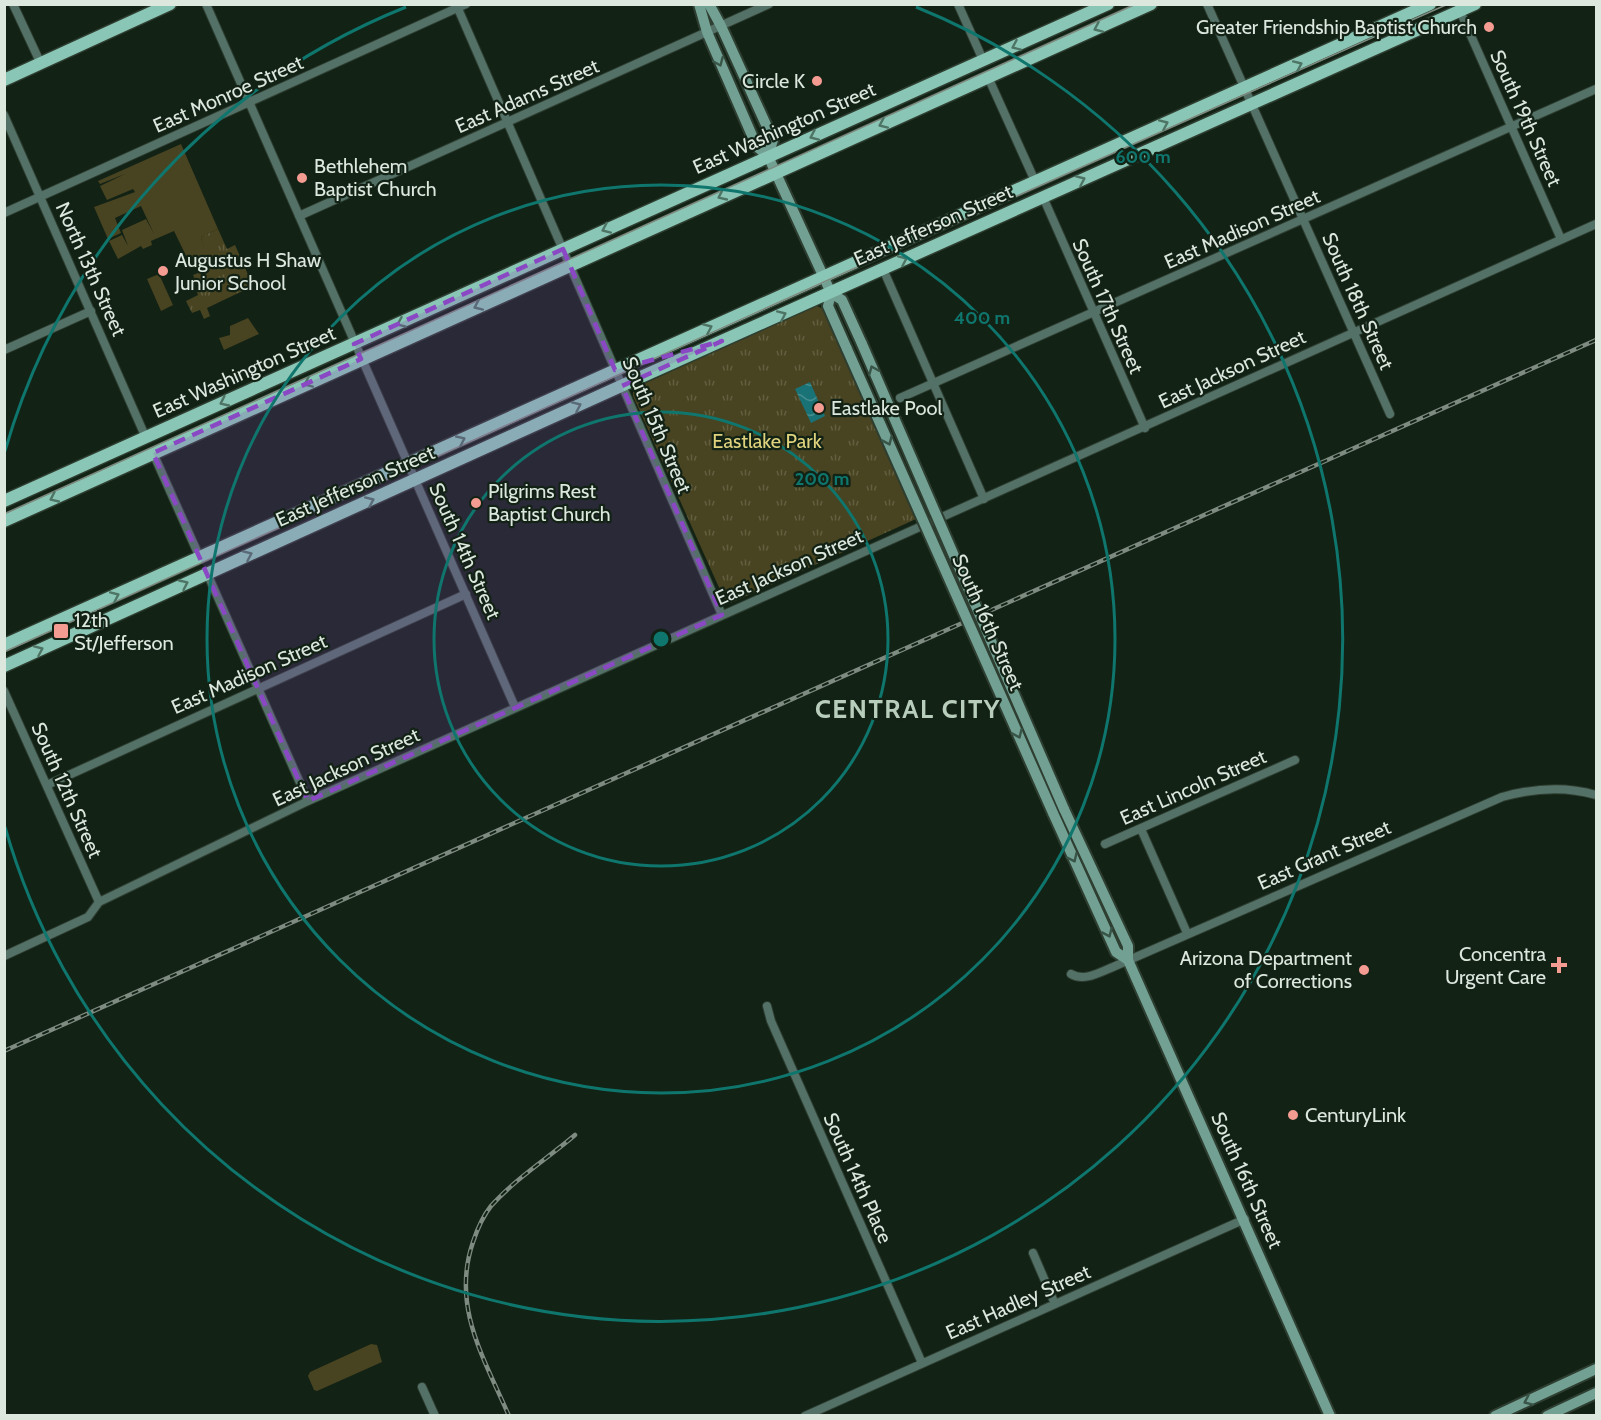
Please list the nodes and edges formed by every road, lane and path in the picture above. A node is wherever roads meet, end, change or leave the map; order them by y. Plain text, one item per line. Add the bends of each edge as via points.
1 (13, 4) edge
2 (170, 4) edge
3 (206, 4) edge
4 (466, 4) edge
5 (699, 4) edge
6 (709, 4) edge
7 (769, 4) edge
8 (958, 4) edge
9 (1108, 4) edge
10 (1151, 4) edge
11 (1207, 4) edge
12 (1430, 4) edge
13 (1475, 4) edge
14 (456, 6) edge
15 (1460, 11) junction
16 (1433, 23) junction
17 (721, 26) junction
18 (707, 32) junction
19 (1357, 39) junction
20 (983, 60) junction
21 (41, 64) junction
22 (988, 77) junction
23 (4, 80) edge
24 (1245, 88) junction
25 (1596, 89) edge
26 (956, 92) junction
27 (249, 102) junction
28 (1252, 105) junction
29 (876, 108) junction
30 (4, 115) edge
31 (508, 122) junction
32 (1511, 127) junction
33 (1161, 144) junction
34 (768, 156) junction
35 (1067, 168) junction
36 (775, 172) junction
37 (1035, 181) junction
38 (41, 197) junction
39 (1043, 197) junction
40 (4, 213) edge
41 (299, 216) junction
42 (1303, 219) junction
43 (1596, 224) edge
44 (1561, 239) junction
45 (563, 249) junction
46 (570, 265) junction
47 (883, 269) junction
48 (551, 273) junction
49 (823, 277) junction
50 (477, 289) junction
51 (831, 293) junction
52 (91, 311) junction
53 (1093, 313) junction
54 (1353, 331) junction
55 (722, 341) junction
56 (354, 344) junction
57 (4, 350) edge
58 (361, 359) junction
59 (634, 362) junction
60 (616, 370) junction
61 (933, 384) junction
62 (622, 386) junction
63 (900, 398) dead end
64 (1390, 414) dead end
65 (1145, 428) junction
66 (146, 438) junction
67 (153, 453) junction
68 (408, 464) junction
69 (123, 466) junction
70 (415, 480) junction
71 (26, 491) junction
72 (984, 499) junction
73 (4, 501) edge
74 (4, 521) edge
75 (315, 525) junction
76 (234, 542) junction
77 (200, 558) junction
78 (207, 573) junction
79 (466, 594) junction
80 (722, 615) junction
81 (4, 645) edge
82 (4, 666) edge
83 (258, 688) junction
84 (4, 691) edge
85 (515, 707) junction
86 (1295, 760) dead end
87 (47, 784) junction
88 (1596, 795) edge
89 (308, 801) junction
90 (1058, 811) junction
91 (1141, 828) junction
92 (1106, 844) dead end
93 (99, 902) junction
94 (1186, 933) junction
95 (4, 956) edge
96 (1128, 960) junction
97 (1071, 974) dead end
98 (767, 1006) dead end
99 (1245, 1219) junction
100 (1033, 1253) dead end
101 (1055, 1304) junction
102 (922, 1363) junction
103 (1596, 1369) edge
104 (422, 1387) dead end
105 (1560, 1387) junction
106 (1596, 1393) edge
107 (1569, 1406) junction
108 (435, 1416) edge
109 (805, 1416) edge
110 (1330, 1416) edge
111 (1495, 1416) edge
112 (1547, 1416) edge

1 - 21 street
2 - 21 main road
3 - 27 street, South 14th Street
4 - 14 street, East Monroe Street
5 - 18 main road
6 - 17 main road
7 - 17 street, East Adams Street
8 - 20 street
9 -> 20 main road, East Washington Street
10 -> 22 main road, East Washington Street
11 - 24 street, South 18th Street
12 - 19 main road, East Jefferson Street
13 - 15 main road, East Jefferson Street
14 - 27 street, East Monroe Street
14 - 31 street, South 15th Street
15 - 16 main road, East Jefferson Street
15 - 32 street, South 19th Street
16 - 19 main road, East Jefferson Street
16 - 28 main road, East Jefferson Street
17 - 18 street, East Adams Street
17 - 34 main road via 773,140
18 - 31 street, East Adams Street
18 -> 34 main road via 757,147
24 -> 19 main road, East Jefferson Street
20 - 29 main road, East Washington Street
21 - 23 main road
22 - 26 main road, East Washington Street
22 - 37 street
24 - 28 street, South 18th Street
35 -> 24 main road, East Jefferson Street
25 - 32 street, East Madison Street
26 - 29 main road
26 -> 36 main road, East Washington Street
27 - 38 street, East Monroe Street
27 - 41 street, South 14th Street
28 - 33 main road, East Jefferson Street
28 - 42 street, South 18th Street
29 -> 34 main road, East Washington Street
30 - 38 street, North 13th Street
31 - 41 street, East Adams Street
31 - 45 street, South 15th Street
32 - 42 street, East Madison Street
32 - 44 street, South 19th Street
33 - 35 main road, East Jefferson Street
39 -> 33 main road, East Jefferson Street
34 - 36 main road, South 16th Street
34 -> 45 main road, East Washington Street
35 - 37 main road, East Jefferson Street
36 -> 46 main road, East Washington Street
36 - 49 main road, South 16th Street
37 - 49 main road, East Jefferson Street
38 - 40 street, East Monroe Street
38 - 52 street, North 13th Street
47 -> 39 main road, East Jefferson Street
39 - 53 street, South 17th Street
41 - 56 street, South 14th Street
42 - 53 street, East Madison Street
42 - 54 street, South 18th Street
43 - 44 street, East Jackson Street
44 - 54 street, East Jackson Street
45 - 46 street, South 15th Street
45 - 50 main road, East Washington Street
46 - 48 main road, East Washington Street
46 - 60 street, South 15th Street
47 - 51 main road, East Jefferson Street
47 - 61 street
48 - 50 main road, East Washington Street
48 -> 58 main road, East Washington Street
49 - 51 main road, South 16th Street
59 -> 49 main road, East Jefferson Street
50 -> 56 main road, East Washington Street
55 -> 51 main road, East Jefferson Street
90 -> 51 main road, South 16th Street, bridge via 862,344 842,300
51 -> 90 main road, South 16th Street, bridge via 828,306
52 - 57 street
52 - 66 street, North 13th Street
53 - 61 street, East Madison Street
53 - 65 street, South 17th Street
54 - 64 street, South 18th Street
54 - 65 street, East Jackson Street
55 - 59 main road, East Jefferson Street
55 - 62 main road, East Jefferson Street
56 - 58 street, South 14th Street
56 -> 66 main road, East Washington Street
58 -> 67 main road, East Washington Street
58 - 68 street, South 14th Street
59 - 60 main road, East Jefferson Street
60 - 62 street, South 15th Street
68 -> 60 main road, East Jefferson Street
61 - 63 street, East Madison Street
61 - 72 street
70 -> 62 main road, East Jefferson Street
62 - 80 street, South 15th Street
65 - 72 street, East Jackson Street
66 - 71 main road, East Washington Street
67 - 69 main road, East Washington Street
67 - 77 street
68 - 70 street, South 14th Street
68 - 76 main road, East Jefferson Street
69 - 71 main road, East Washington Street
69 -> 74 main road, East Washington Street
75 -> 70 main road, East Jefferson Street
70 - 79 street, South 14th Street
71 - 73 main road, East Washington Street
72 - 80 street, East Jackson Street
75 - 76 main road
78 -> 75 main road, East Jefferson Street
76 - 77 main road, East Jefferson Street
81 -> 77 main road, East Jefferson Street
82 -> 78 main road, East Jefferson Street
78 - 83 street
79 - 83 street, East Madison Street
79 - 85 street, South 14th Street
80 - 85 street, East Jackson Street
83 - 87 street, East Madison Street
83 - 89 street
84 - 87 street, South 12th Street
85 - 89 street, East Jackson Street
86 - 91 street, East Lincoln Street
87 - 93 street, South 12th Street
88 - 94 street, East Grant Street via 1560,788 1502,797
89 - 93 street, East Jackson Street
90 - 96 main road, South 16th Street via 1116,952
91 - 92 street, East Lincoln Street
91 - 94 street
93 - 95 street, East Jackson Street via 88,917
94 - 96 street, East Grant Street
96 - 97 street, East Grant Street via 1088,977
96 - 99 main road, South 16th Street
98 - 102 street, South 14th Place
99 - 101 street, East Hadley Street
99 - 110 main road, South 16th Street
100 - 101 street
101 - 102 street, East Hadley Street
102 - 109 street, East Hadley Street
103 - 105 main road
104 - 108 street
105 - 107 main road
105 -> 111 main road
106 - 107 main road
107 - 112 main road

